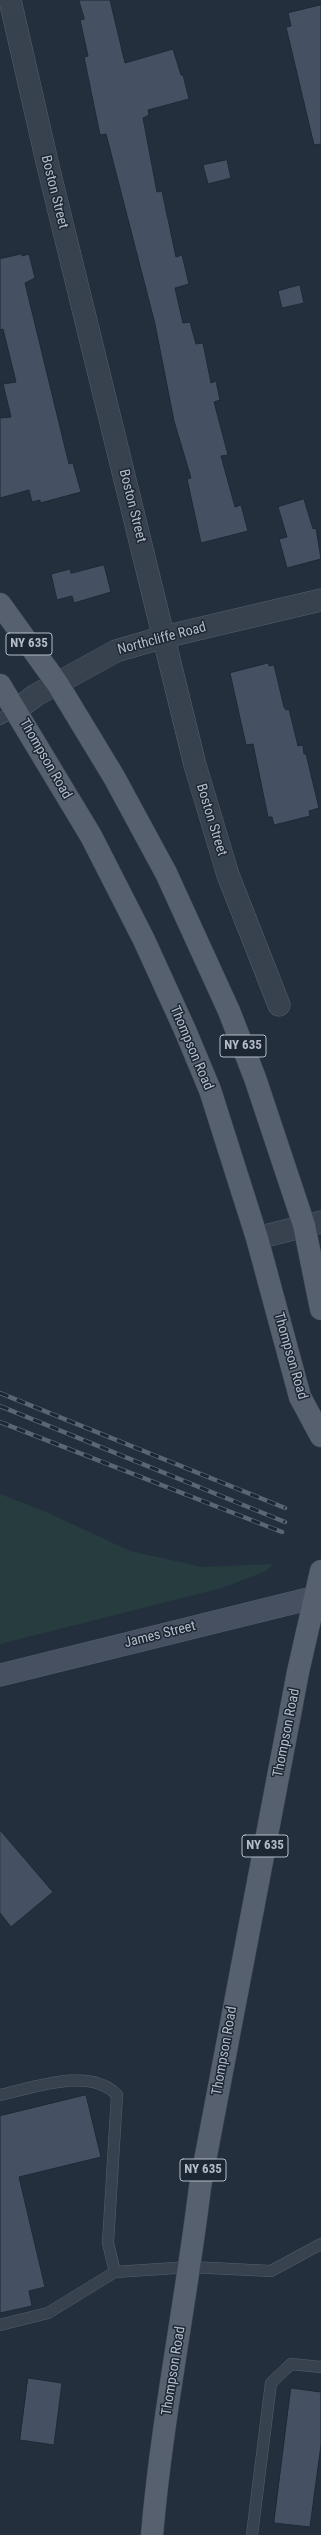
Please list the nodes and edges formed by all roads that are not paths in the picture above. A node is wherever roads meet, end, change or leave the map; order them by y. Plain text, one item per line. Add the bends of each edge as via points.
1 (10, 0) edge
2 (321, 600) edge
3 (0, 604) edge
4 (164, 637) junction
5 (57, 683) junction
6 (0, 685) edge
7 (8, 714) edge
8 (279, 1005) dead end
9 (312, 1223) edge
10 (257, 1238) junction
11 (321, 1309) edge
12 (321, 1436) edge
13 (321, 1571) edge
14 (319, 1596) edge
15 (0, 1675) edge
16 (0, 2095) edge
17 (321, 2244) edge
18 (190, 2266) junction
19 (115, 2272) junction
20 (0, 2325) edge
21 (321, 2367) edge
22 (152, 2535) edge
23 (252, 2535) edge

1 - 4 street, Boston Street via 48,166
2 - 4 street, Northcliffe Road
3 - 5 main road, NY 635
4 - 5 street, Northcliffe Road via 116,651
4 - 8 street, Boston Street via 195,765 228,875
5 - 7 street, Northcliffe Road
5 - 9 main road, NY 635 via 114,777 166,873 255,1078
6 - 7 main road, Thompson Road
7 - 10 main road, Thompson Road via 91,836 144,940 210,1090
9 - 10 street
9 - 11 main road, NY 635
10 - 12 main road, Thompson Road via 300,1397
13 - 14 main road, Thompson Road / NY 635
14 - 15 main road, James Street
14 - 18 main road, Thompson Road / NY 635 via 298,1672 232,2012 200,2187
16 - 19 lane via 73,2079 111,2088 117,2095 108,2243
17 - 18 lane via 271,2271
18 - 19 lane
18 - 22 main road, Thompson Road / NY 635 via 157,2484
19 - 20 lane via 48,2313
21 - 23 lane via 291,2364 271,2383

